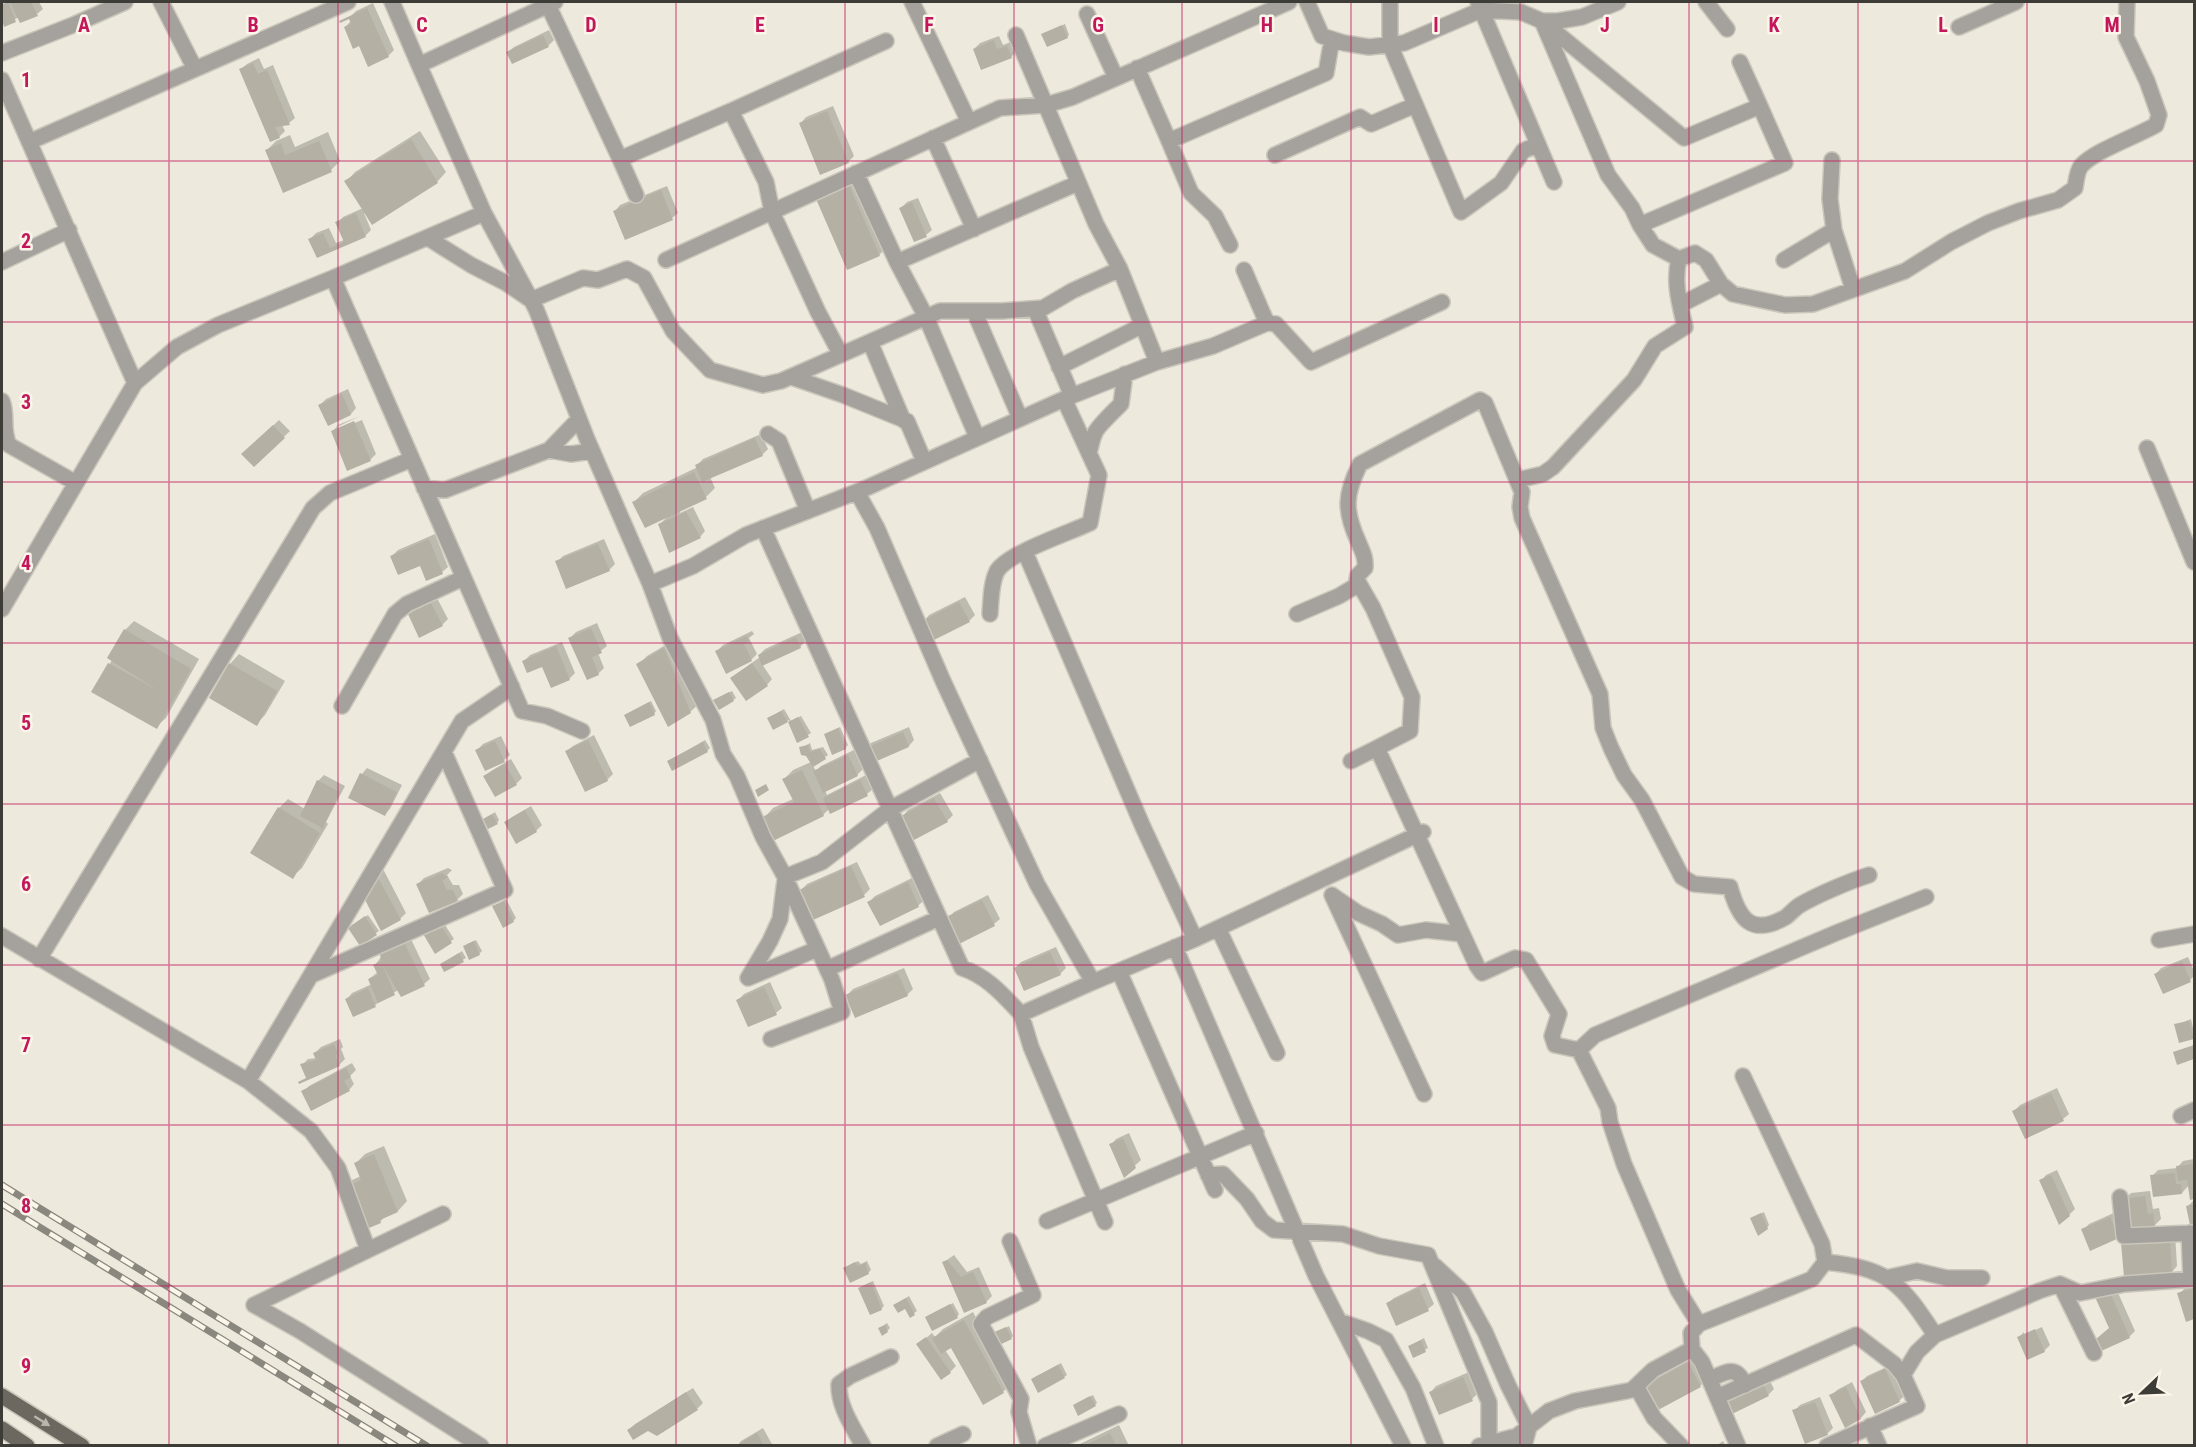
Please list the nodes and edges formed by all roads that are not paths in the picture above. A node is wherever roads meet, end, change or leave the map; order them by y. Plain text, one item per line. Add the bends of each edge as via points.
1 (125, 2) edge
2 (162, 2) edge
3 (348, 2) edge
4 (393, 2) edge
5 (912, 2) edge
6 (1289, 2) edge
7 (1307, 2) edge
8 (1390, 2) edge
9 (1618, 2) edge
10 (1706, 2) edge
11 (2016, 2) edge
12 (2127, 2) edge
13 (552, 3) edge
14 (1479, 6) edge
15 (1087, 14) dead end
16 (1542, 21) junction
17 (1959, 27) dead end
18 (1726, 29) dead end
19 (1016, 35) dead end
20 (1332, 39) junction
21 (886, 41) dead end
22 (1390, 45) junction
23 (2, 53) edge
24 (1740, 62) dead end
25 (419, 65) junction
26 (1137, 68) junction
27 (195, 69) junction
28 (1116, 78) junction
29 (4, 90) edge
30 (1046, 105) junction
31 (1415, 105) junction
32 (1760, 106) junction
33 (731, 111) junction
34 (969, 122) junction
35 (933, 138) junction
36 (29, 141) junction
37 (1169, 141) junction
38 (1538, 144) junction
39 (1275, 155) dead end
40 (620, 159) junction
41 (1832, 160) dead end
42 (856, 173) junction
43 (1554, 182) dead end
44 (1078, 183) junction
45 (636, 195) dead end
46 (772, 212) junction
47 (484, 213) junction
48 (1640, 225) junction
49 (974, 229) junction
50 (69, 230) junction
51 (1834, 230) junction
52 (428, 238) junction
53 (1230, 245) dead end
54 (1679, 259) junction
55 (666, 260) dead end
56 (1784, 260) dead end
57 (2, 262) edge
58 (897, 262) junction
59 (1120, 269) junction
60 (1244, 270) dead end
61 (333, 278) junction
62 (1721, 284) junction
63 (1853, 289) junction
64 (531, 300) junction
65 (1442, 302) dead end
66 (1680, 305) junction
67 (1035, 309) junction
68 (974, 311) junction
69 (926, 317) junction
70 (1266, 323) junction
71 (1141, 326) junction
72 (870, 342) junction
73 (841, 355) junction
74 (1157, 362) junction
75 (1059, 367) junction
76 (1125, 374) junction
77 (791, 377) junction
78 (135, 383) junction
79 (1068, 397) junction
80 (2, 401) edge
81 (1020, 418) junction
82 (579, 419) junction
83 (903, 420) junction
84 (768, 434) dead end
85 (977, 437) junction
86 (2147, 448) dead end
87 (549, 450) junction
88 (592, 451) junction
89 (1089, 453) junction
90 (412, 459) junction
91 (924, 461) junction
92 (1518, 480) junction
93 (76, 483) junction
94 (424, 488) junction
95 (857, 492) junction
96 (808, 511) junction
97 (763, 528) junction
98 (1025, 552) junction
99 (2194, 562) edge
100 (464, 578) junction
101 (650, 584) junction
102 (1359, 584) junction
103 (2, 609) edge
104 (990, 614) dead end
105 (1297, 614) dead end
106 (512, 687) junction
107 (342, 706) dead end
108 (582, 731) dead end
109 (1377, 748) junction
110 (444, 752) junction
111 (980, 760) junction
112 (1351, 761) dead end
113 (890, 809) junction
114 (1420, 834) junction
115 (1869, 875) dead end
116 (785, 877) junction
117 (1322, 880) junction
118 (1332, 894) junction
119 (1926, 897) dead end
120 (939, 918) junction
121 (1218, 928) junction
122 (1462, 934) junction
123 (2194, 934) edge
124 (2, 936) edge
125 (1195, 939) junction
126 (2159, 940) dead end
127 (1175, 947) junction
128 (817, 949) junction
129 (39, 959) junction
130 (827, 969) junction
131 (1119, 971) junction
132 (312, 975) junction
133 (1093, 982) junction
134 (1021, 1014) junction
135 (771, 1039) dead end
136 (1579, 1050) junction
137 (1277, 1053) dead end
138 (1743, 1076) dead end
139 (248, 1081) junction
140 (1424, 1094) dead end
141 (1256, 1132) junction
142 (1200, 1156) junction
143 (1208, 1175) junction
144 (1215, 1190) dead end
145 (2120, 1197) dead end
146 (1096, 1200) junction
147 (443, 1214) dead end
148 (1047, 1221) dead end
149 (1105, 1222) dead end
150 (1298, 1232) junction
151 (2192, 1233) edge
152 (1010, 1240) dead end
153 (368, 1250) junction
154 (1431, 1262) junction
155 (1825, 1262) junction
156 (1886, 1278) junction
157 (1982, 1278) dead end
158 (2193, 1279) edge
159 (2061, 1284) junction
160 (1339, 1321) junction
161 (1699, 1324) junction
162 (1935, 1335) junction
163 (1692, 1350) junction
164 (2094, 1353) dead end
165 (891, 1357) dead end
166 (1903, 1375) junction
167 (1710, 1379) junction
168 (1745, 1385) junction
169 (1636, 1386) junction
170 (2, 1396) edge
171 (1717, 1397) junction
172 (1119, 1414) dead end
173 (1870, 1426) junction
174 (1529, 1427) junction
175 (2, 1429) edge
176 (963, 1434) dead end
177 (1487, 1444) edge
178 (1681, 1445) edge
179 (27, 1446) edge
180 (82, 1446) edge
181 (481, 1446) edge
182 (863, 1446) edge
183 (937, 1446) edge
184 (1029, 1446) edge
185 (1045, 1446) edge
186 (1403, 1446) edge
187 (1436, 1446) edge
188 (1524, 1446) edge
189 (1738, 1446) edge
190 (1827, 1446) edge
191 (1879, 1446) edge

1 - 23 street
2 - 27 street
3 - 27 street
4 - 25 street
5 - 34 street
6 - 26 street
7 - 20 street via 1322,36
8 - 22 street
9 - 16 street via 1582,17
10 - 18 street
11 - 17 street
12 - 63 street via 2126,37 2159,115 2156,125 2094,155 2079,167 2074,188 2058,200 1988,223 1905,271
13 - 25 street
13 - 40 street
14 - 16 street via 1521,12
14 - 22 street via 1414,39
14 - 38 street
15 - 28 street
16 - 32 street via 1684,138
16 - 48 street via 1608,175
19 - 30 street
20 - 22 street via 1369,47
20 - 37 street via 1326,73
21 - 33 street
22 - 31 street
24 - 32 street
25 - 47 street
26 - 28 street
26 - 37 street
27 - 36 street
28 - 30 street
29 - 36 street
30 - 34 street via 999,108
30 - 44 street
31 - 38 street via 1461,212 1501,183 1523,151
31 - 39 street via 1371,124 1360,117
32 - 48 street via 1785,164
33 - 40 street
33 - 46 street via 766,182
34 - 35 street
35 - 42 street
35 - 49 street
36 - 50 street
37 - 53 street via 1191,193 1215,216
38 - 43 street
40 - 45 street
41 - 51 street via 1830,198
42 - 46 street
42 - 58 street
44 - 49 street
44 - 59 street
46 - 55 street
46 - 73 street
47 - 52 street
47 - 64 street
48 - 54 street via 1653,245
49 - 58 street
50 - 57 street
50 - 78 street
51 - 56 street
51 - 63 street
52 - 61 street
52 - 64 street
54 - 62 street via 1695,253 1706,260
54 - 66 street via 1676,271
58 - 69 street
59 - 67 street
59 - 71 street
60 - 70 street
61 - 78 street via 218,325 177,347
61 - 90 street
62 - 63 street via 1732,294 1785,305 1813,304
62 - 66 street
64 - 77 street via 583,278 598,280 627,268 644,278 673,331 710,370 763,385
64 - 82 street
65 - 70 street via 1311,362 1276,324
66 - 92 street via 1685,327 1655,346 1634,380 1553,467 1543,474
67 - 68 street
67 - 75 street
68 - 69 street via 940,311
68 - 81 street
69 - 72 street
69 - 85 street
70 - 74 street via 1213,346
71 - 74 street
71 - 75 street
72 - 73 street
72 - 83 street
73 - 77 street
74 - 76 street
75 - 79 street
76 - 79 street
76 - 89 street via 1121,404 1095,430
77 - 83 street
78 - 93 street
79 - 81 street
79 - 89 street
80 - 93 street via 4,434 9,445
81 - 85 street
82 - 87 street
82 - 88 street
83 - 91 street via 907,421
84 - 96 street via 779,441
85 - 91 street
86 - 99 street
87 - 88 street via 572,454
87 - 94 street via 445,490
88 - 101 street
89 - 98 street via 1099,475 1090,523
90 - 94 street
90 - 129 street via 330,493 313,508
91 - 95 street
92 - 102 street via 1485,403 1480,400 1360,464 1348,495 1348,519 1366,559 1365,568 1358,575
92 - 115 street via 1522,518 1600,694 1611,748 1682,877 1694,884 1730,887 1740,915 1749,923 1763,925
93 - 103 street
94 - 100 street
95 - 96 street
95 - 111 street via 877,528
96 - 97 street
97 - 101 street
97 - 113 street
98 - 104 street via 1009,559 998,571
98 - 125 street
100 - 106 street
100 - 107 street via 407,604 395,614
101 - 116 street via 670,638 714,720 723,754
102 - 105 street
102 - 109 street via 1412,697 1410,731
106 - 108 street via 522,711 547,716
106 - 110 street via 462,721
109 - 112 street
109 - 114 street
110 - 132 street
110 - 132 street via 505,890
111 - 113 street
111 - 133 street via 1036,884
113 - 116 street via 822,862
113 - 120 street
114 - 117 street
114 - 122 street
116 - 128 street
116 - 128 street via 780,919 748,978
117 - 118 street
117 - 121 street
118 - 122 street via 1398,936 1426,930
118 - 140 street
119 - 136 street via 1595,1035
120 - 130 street
120 - 134 street via 962,968 988,981
121 - 125 street
121 - 137 street
122 - 136 street via 1482,973 1515,958 1526,960 1559,1014 1552,1036 1555,1045
123 - 126 street
124 - 129 street
125 - 127 street
127 - 131 street
127 - 141 street
128 - 130 street
129 - 139 street
130 - 135 street via 842,1012
131 - 133 street
131 - 142 street
132 - 139 street
133 - 134 street
134 - 146 street via 1031,1047
136 - 161 street via 1608,1108 1624,1164 1678,1290
138 - 155 street via 1822,1244
139 - 153 street via 311,1131 338,1168
141 - 142 street
141 - 150 street
142 - 143 street
142 - 146 street
143 - 144 street
143 - 150 street via 1223,1174 1274,1230
145 - 151 street via 2124,1236
146 - 148 street
146 - 149 street
147 - 153 street
150 - 154 street via 1343,1234 1428,1255
150 - 160 street
151 - 158 street
152 - 184 street via 1033,1296 981,1323 1021,1399 1019,1412
153 - 181 street via 254,1305
154 - 174 street via 1463,1292
154 - 177 street via 1489,1402
155 - 156 street via 1853,1264
155 - 161 street via 1812,1279
156 - 157 street via 1917,1270 1947,1278
156 - 162 street via 1898,1285 1917,1307
158 - 159 street via 2125,1284 2080,1293
159 - 162 street
159 - 164 street
160 - 186 street
160 - 187 street via 1386,1340 1413,1389
161 - 163 street via 1691,1333
162 - 166 street via 1917,1352
163 - 167 street
163 - 169 street via 1653,1370
165 - 182 street via 839,1384 838,1393
166 - 168 street via 1856,1335
166 - 173 street via 1917,1406
167 - 168 street via 1736,1372
167 - 171 street
168 - 171 street
169 - 174 street via 1557,1407
169 - 178 street via 1654,1418
170 -> 180 main road
171 - 189 street
172 - 185 street
173 - 190 street
173 - 191 street
174 - 177 street via 1517,1436
174 - 188 street
175 - 179 main road
176 - 183 street

